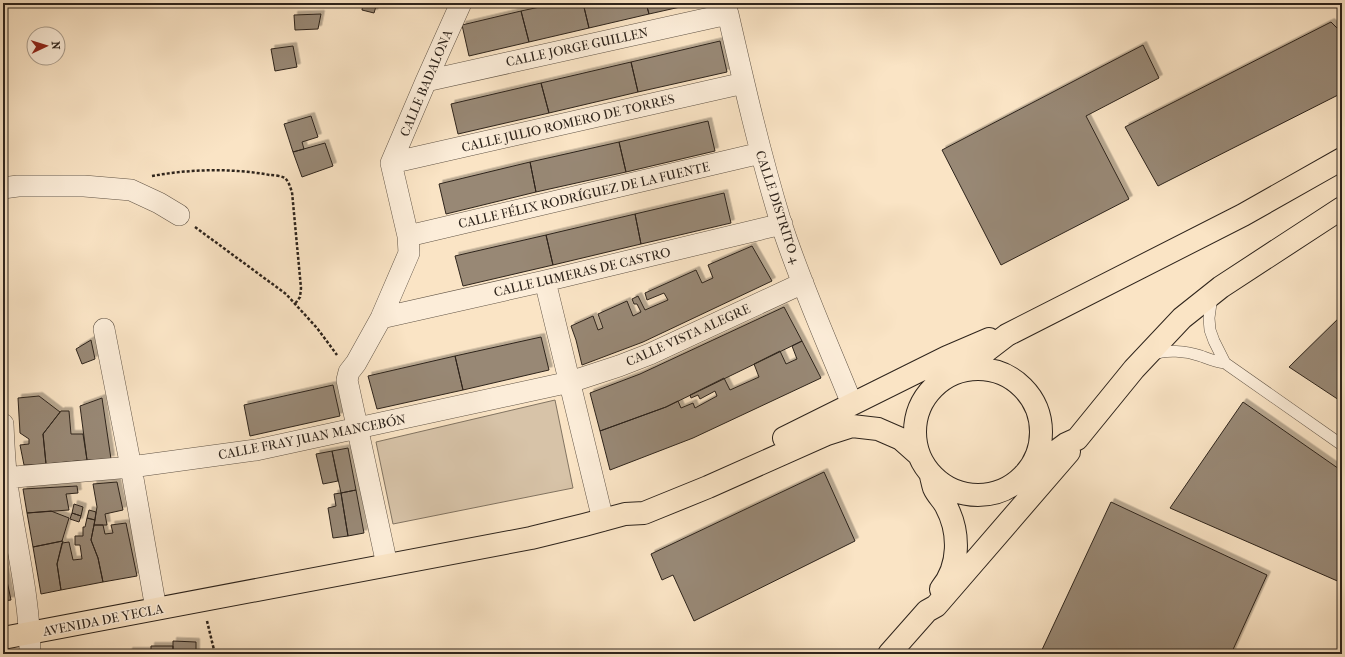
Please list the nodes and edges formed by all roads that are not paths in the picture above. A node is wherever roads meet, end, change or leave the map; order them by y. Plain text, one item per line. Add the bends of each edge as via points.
1 (461, 3) edge
2 (726, 9) edge
3 (426, 80) junction
4 (744, 83) junction
5 (760, 153) junction
6 (1342, 159) edge
7 (391, 163) junction
8 (3, 188) edge
9 (1342, 208) edge
10 (179, 215) road end
11 (782, 224) junction
12 (408, 236) junction
13 (545, 282) junction
14 (803, 283) junction
15 (1212, 295) junction
16 (381, 318) junction
17 (104, 329) dead end
18 (1007, 335) junction
19 (1145, 358) junction
20 (1225, 363) junction
21 (960, 371) junction
22 (570, 382) junction
23 (938, 382) junction
24 (852, 404) junction
25 (3, 424) edge
26 (358, 429) junction
27 (1077, 439) junction
28 (1342, 445) edge
29 (919, 455) junction
30 (131, 467) junction
31 (930, 474) junction
32 (1024, 475) junction
33 (5, 478) edge
34 (625, 514) junction
35 (603, 520) junction
36 (387, 566) junction
37 (156, 609) junction
38 (927, 611) junction
39 (3, 638) edge
40 (30, 644) edge
41 (889, 654) edge

1 - 3 street, CALLE BADALONA
2 - 3 street, CALLE JORGE GUILLEN
2 - 4 street, CALLE DISTRITO 4
3 - 7 street, CALLE BADALONA
4 - 5 street, CALLE DISTRITO 4
4 - 7 street, CALLE JULIO ROMERO DE TORRES
5 - 11 street, CALLE DISTRITO 4
5 - 12 street, CALLE FÉLIX RODRÍGUEZ DE LA FUENTE
6 - 18 main road via 1243,216
7 - 12 street
8 - 10 street via 84,186 131,190
9 - 15 main road
11 - 13 street, CALLE LUMERAS DE CASTRO
11 - 14 street, CALLE DISTRITO 4
12 - 16 street via 409,253
13 - 16 street, CALLE LUMERAS DE CASTRO
13 - 22 street
14 - 22 street, CALLE VISTA ALEGRE via 650,354
14 - 24 street, CALLE DISTRITO 4
15 - 19 main road via 1182,318
15 - 20 lane via 1210,330
16 - 26 street via 349,372 347,380
17 - 30 street
18 - 21 main road
18 - 24 main road via 972,346
19 - 20 lane via 1157,353 1183,352
19 - 27 main road
20 - 28 lane
21 - 23 main road
21 - 32 main road via 978,368 996,371 1013,379 1026,391 1036,407 1041,424 1040,443 1035,460
22 - 26 street, CALLE FRAY JUAN MANCEBÓN
22 - 35 street
23 - 24 main road via 928,382 910,388 883,401
23 - 29 main road via 928,392 916,416 915,443
24 - 34 main road via 732,463 639,501
25 - 33 street
26 - 30 street, CALLE FRAY JUAN MANCEBÓN via 256,450
26 - 36 street
27 - 32 main road via 1066,444
27 - 38 main road via 1070,452 936,606
29 - 31 main road
29 - 34 main road, AVENIDA DE YECLA via 901,439 878,429 852,426 827,434 663,506 644,513
30 - 33 street, CALLE FRAY JUAN MANCEBÓN
30 - 37 street
31 - 32 main road via 955,491 970,495 999,492 1013,485
31 - 38 main road via 934,488 947,507 953,522 957,550 951,572
33 - 40 street via 28,607
34 - 35 main road, AVENIDA DE YECLA
35 - 36 main road, AVENIDA DE YECLA via 531,538
36 - 37 main road, AVENIDA DE YECLA
37 - 40 main road, AVENIDA DE YECLA
38 - 41 main road
39 - 40 main road, AVENIDA DE YECLA

